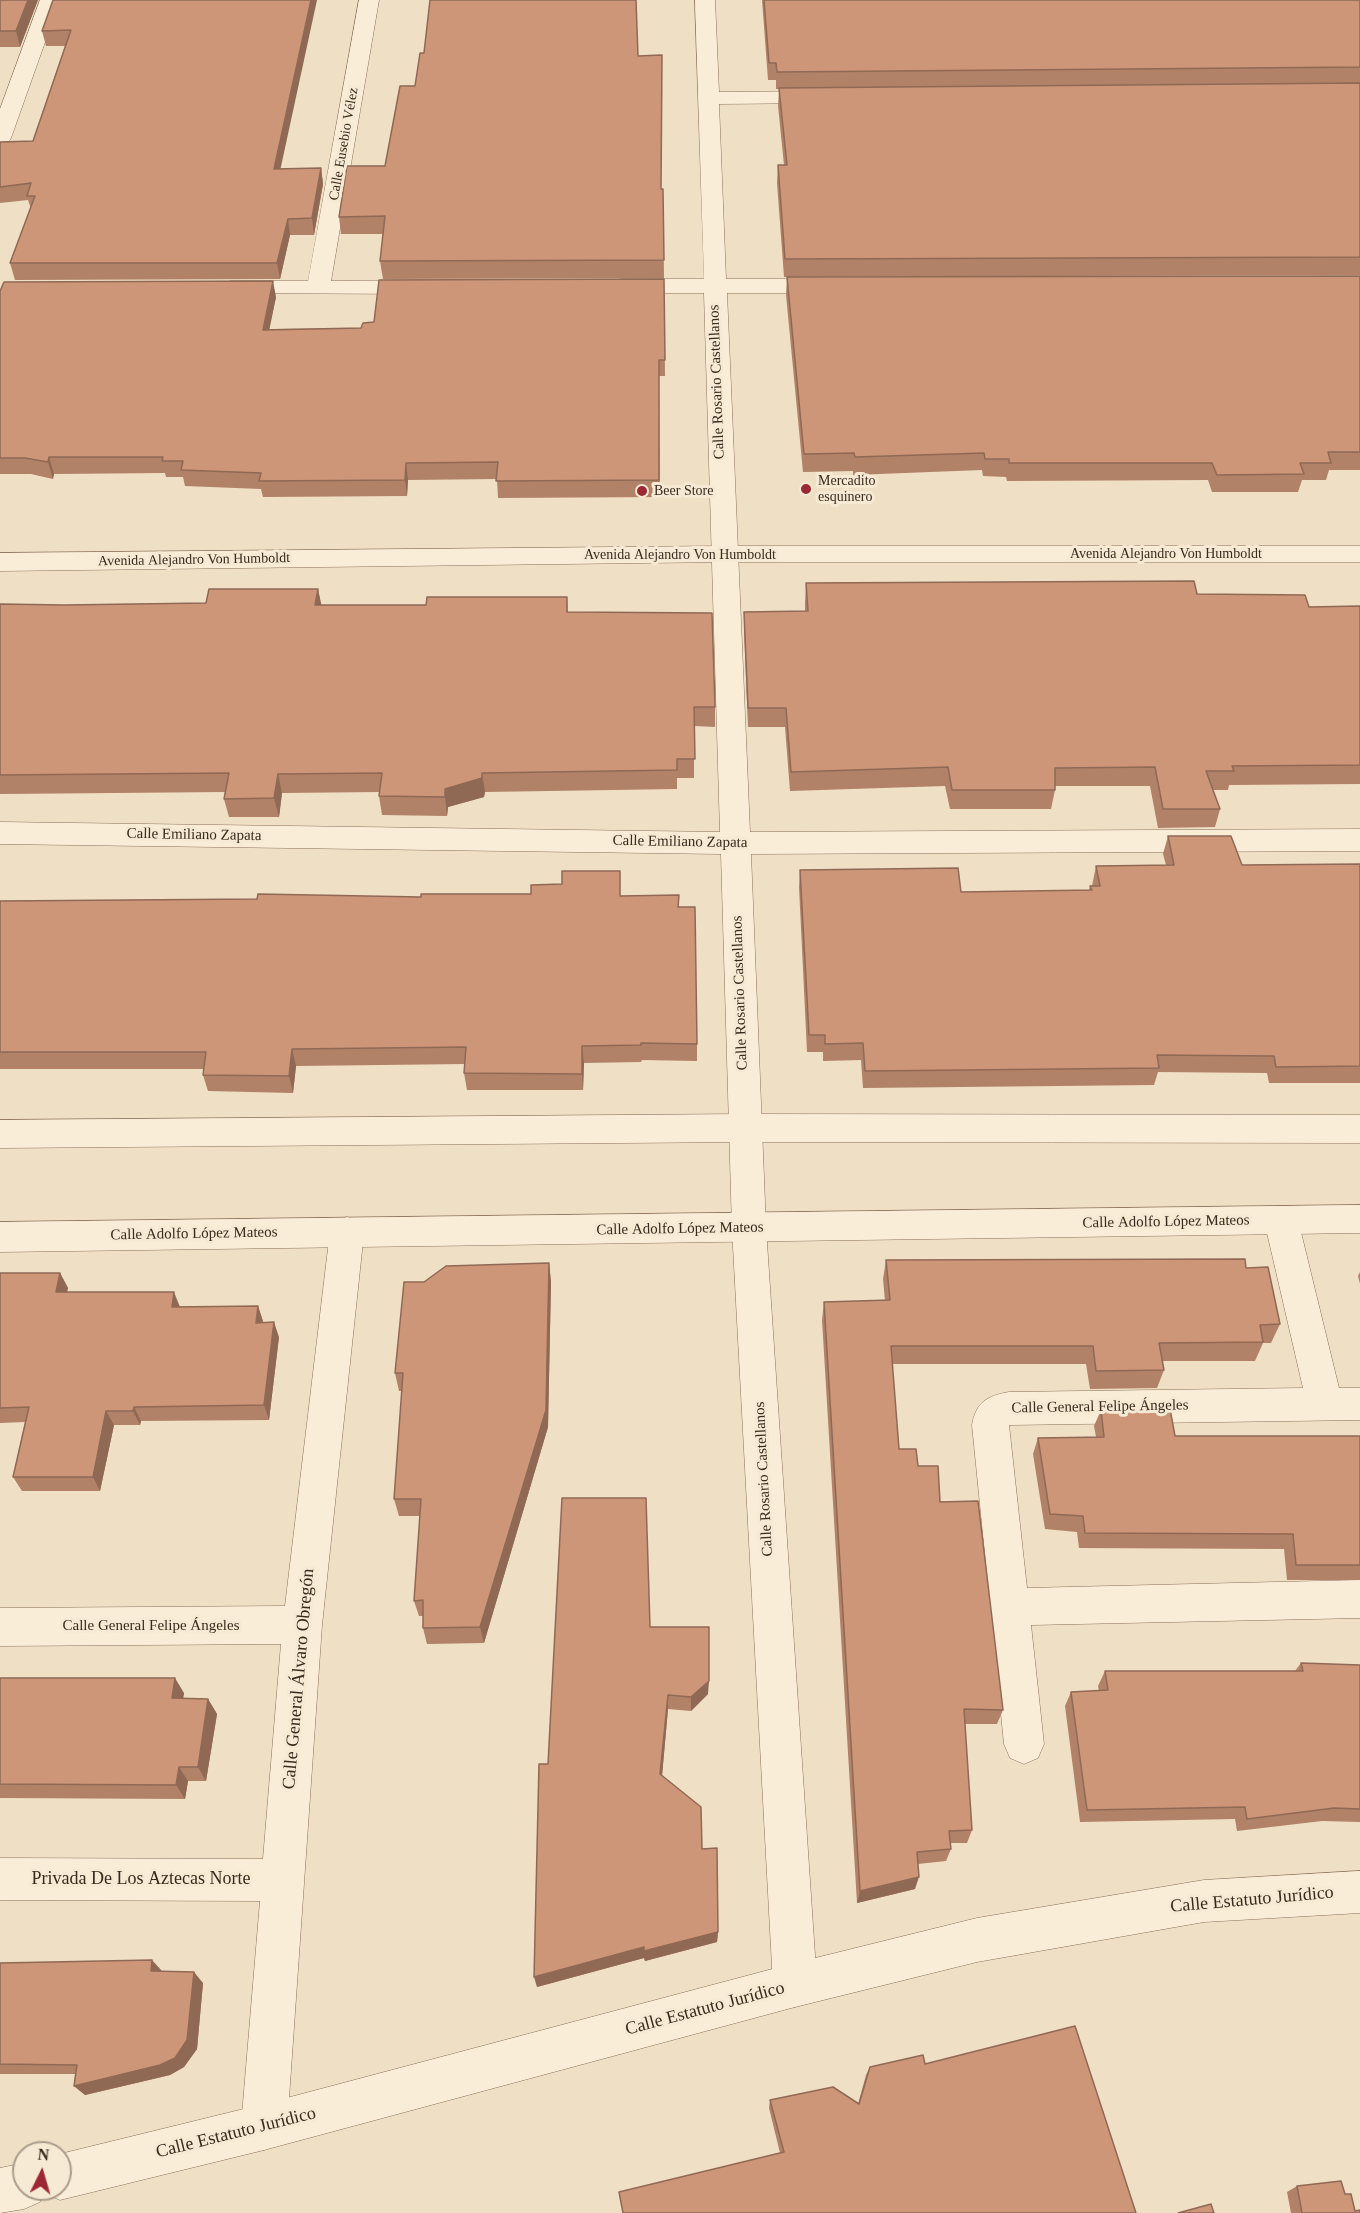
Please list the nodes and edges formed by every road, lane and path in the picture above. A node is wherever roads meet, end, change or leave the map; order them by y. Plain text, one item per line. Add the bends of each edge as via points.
1 (50, 0) edge
2 (369, 0) edge
3 (705, 0) edge
4 (838, 97) edge
5 (708, 98) junction
6 (0, 138) edge
7 (594, 286) edge
8 (713, 286) junction
9 (857, 286) edge
10 (318, 287) junction
11 (450, 287) edge
12 (212, 288) edge
13 (724, 554) junction
14 (1360, 554) edge
15 (0, 562) edge
16 (0, 833) edge
17 (1360, 840) edge
18 (735, 843) junction
19 (745, 1128) junction
20 (1360, 1129) edge
21 (0, 1134) edge
22 (1360, 1219) edge
23 (1281, 1220) junction
24 (749, 1228) junction
25 (347, 1232) junction
26 (0, 1237) edge
27 (1343, 1404) edge
28 (1360, 1599) edge
29 (1010, 1607) junction
30 (302, 1625) junction
31 (0, 1627) edge
32 (1024, 1744) dead end
33 (0, 1879) edge
34 (283, 1880) junction
35 (1360, 1892) edge
36 (795, 1985) junction
37 (264, 2127) junction
38 (72, 2174) edge

1 - 6 street
2 - 10 street, Calle Eusebio Vélez
3 - 5 street, Calle Rosario Castellanos
4 - 5 street
5 - 8 street, Calle Rosario Castellanos
7 - 8 street
8 - 9 street
8 - 13 street, Calle Rosario Castellanos
10 - 11 street
10 - 12 street
13 - 14 street, Avenida Alejandro Von Humboldt
13 - 15 street, Avenida Alejandro Von Humboldt
13 - 18 street, Calle Rosario Castellanos
16 - 18 street, Calle Emiliano Zapata
17 - 18 street, Calle Emiliano Zapata
18 - 19 street, Calle Rosario Castellanos
19 - 20 street
19 - 21 street
19 - 24 street, Calle Rosario Castellanos
22 - 23 street, Calle Adolfo López Mateos
23 - 24 street, Calle Adolfo López Mateos
23 - 27 street
24 - 25 street, Calle Adolfo López Mateos
24 - 36 street, Calle Rosario Castellanos
25 - 26 street, Calle Adolfo López Mateos
25 - 30 street, Calle General Álvaro Obregón
27 - 29 street, Calle General Felipe Ángeles via 999,1410 992,1415 990,1425
28 - 29 street
29 - 32 street, Calle General Felipe Ángeles
30 - 31 street, Calle General Felipe Ángeles
30 - 34 street, Calle General Álvaro Obregón
33 - 34 street, Privada De Los Aztecas Norte
34 - 37 street, Calle General Álvaro Obregón
35 - 36 street, Calle Estatuto Jurídico via 1204,1901 977,1940
36 - 37 street, Calle Estatuto Jurídico
37 - 38 street, Calle Estatuto Jurídico

